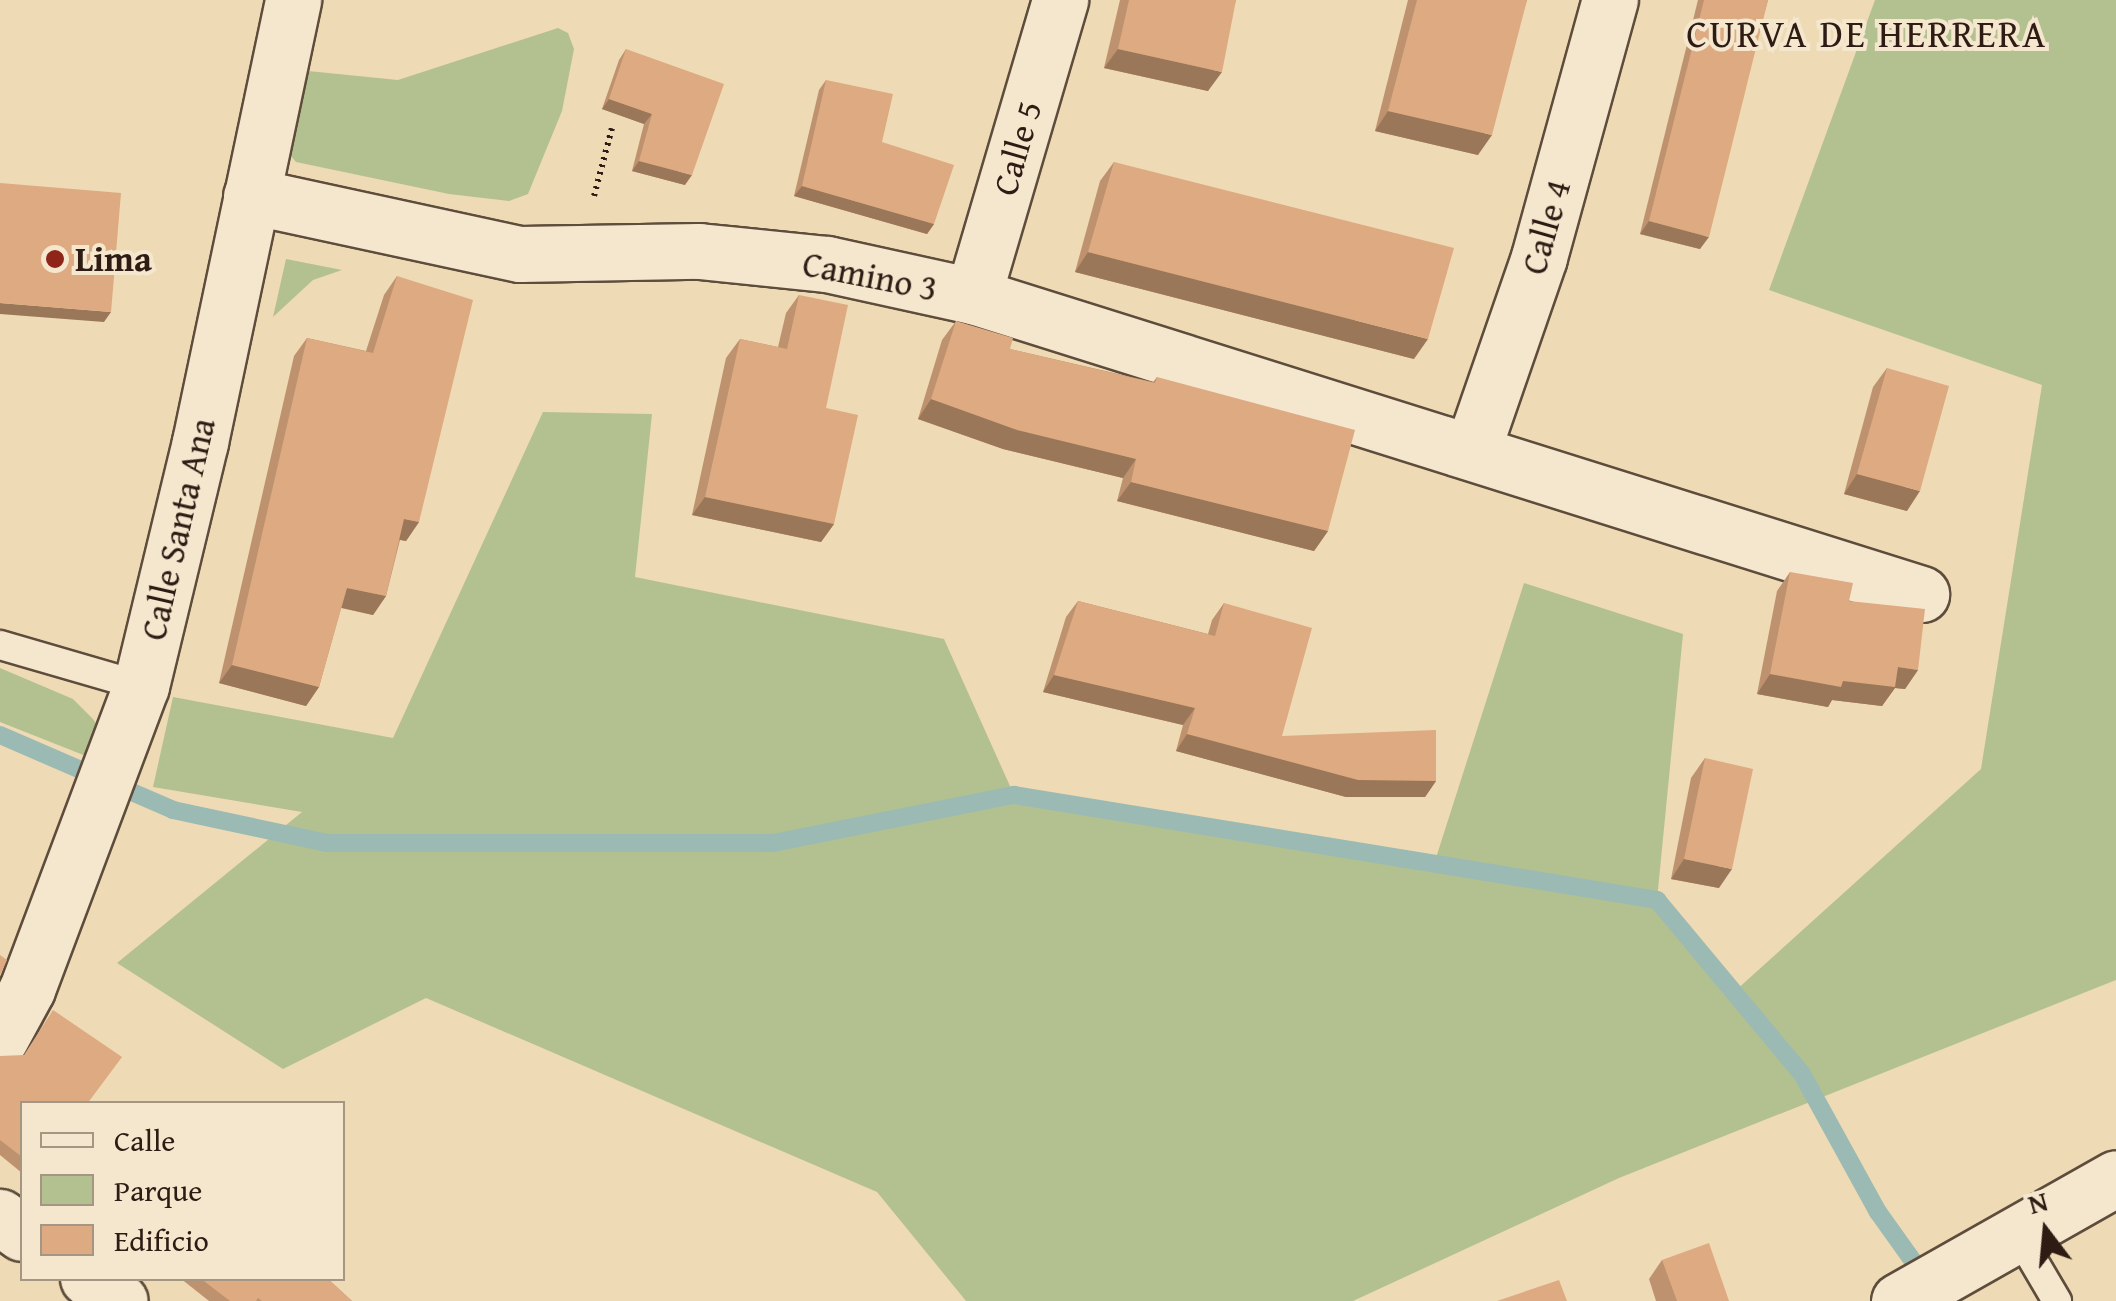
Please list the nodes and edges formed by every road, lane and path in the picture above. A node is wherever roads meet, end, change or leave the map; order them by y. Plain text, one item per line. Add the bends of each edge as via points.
1 (293, 0) edge
2 (1060, 0) edge
3 (1610, 0) edge
4 (251, 196) junction
5 (973, 296) junction
6 (1472, 450) junction
7 (1920, 594) dead end
8 (0, 644) edge
9 (134, 704) junction
10 (0, 1039) edge
11 (2116, 1178) edge
12 (2017, 1232) junction
13 (92, 1281) edge
14 (120, 1301) edge
15 (1900, 1301) edge
16 (2057, 1301) edge

1 - 4 street, Calle Santa Ana
2 - 5 street, Calle 5
3 - 6 street, Calle 4 via 1539,256
4 - 5 street, Camino 3 via 520,254 699,251 827,264
4 - 9 street, Calle Santa Ana
5 - 6 street, Camino 3
6 - 7 street, Camino 3
8 - 9 lane
9 - 10 street, Calle Santa Ana via 27,990
11 - 12 street
12 - 15 street
12 - 16 lane
13 - 14 street

